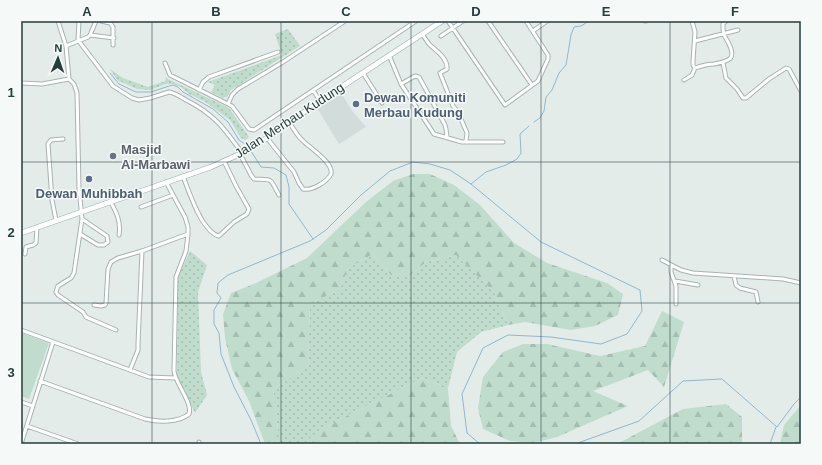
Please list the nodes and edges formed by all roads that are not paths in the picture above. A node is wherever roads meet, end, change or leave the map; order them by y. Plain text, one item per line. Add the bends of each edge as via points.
1 (58, 21) edge
2 (79, 21) edge
3 (96, 21) edge
4 (101, 21) edge
5 (346, 21) edge
6 (416, 21) edge
7 (442, 21) edge
8 (448, 21) edge
9 (463, 21) edge
10 (488, 21) edge
11 (526, 21) edge
12 (547, 21) edge
13 (692, 21) edge
14 (726, 21) edge
15 (453, 28) junction
16 (738, 30) dead end
17 (533, 31) junction
18 (422, 34) junction
19 (723, 34) junction
20 (90, 35) junction
21 (441, 36) dead end
22 (114, 38) junction
23 (78, 40) junction
24 (695, 41) junction
25 (113, 45) dead end
26 (66, 46) junction
27 (278, 52) dead end
28 (389, 55) junction
29 (165, 63) dead end
30 (723, 63) junction
31 (695, 68) junction
32 (363, 73) junction
33 (69, 80) junction
34 (684, 80) dead end
35 (21, 83) edge
36 (401, 84) junction
37 (532, 85) junction
38 (199, 90) junction
39 (313, 90) junction
40 (801, 91) edge
41 (320, 101) junction
42 (382, 103) dead end
43 (228, 104) junction
44 (289, 122) junction
45 (267, 138) junction
46 (447, 138) junction
47 (63, 139) dead end
48 (466, 141) junction
49 (503, 142) dead end
50 (241, 153) junction
51 (224, 161) junction
52 (183, 176) junction
53 (166, 182) junction
54 (279, 195) dead end
55 (173, 196) junction
56 (110, 201) junction
57 (141, 207) dead end
58 (80, 211) junction
59 (82, 219) junction
60 (56, 220) junction
61 (37, 227) junction
62 (21, 233) edge
63 (80, 234) junction
64 (188, 234) junction
65 (119, 235) dead end
66 (142, 251) junction
67 (24, 254) dead end
68 (662, 260) dead end
69 (671, 266) junction
70 (734, 276) junction
71 (675, 281) junction
72 (801, 283) edge
73 (698, 285) dead end
74 (758, 302) dead end
75 (94, 304) dead end
76 (676, 304) dead end
77 (21, 330) edge
78 (116, 330) dead end
79 (53, 342) junction
80 (130, 370) junction
81 (175, 378) junction
82 (40, 381) junction
83 (21, 402) edge
84 (33, 406) junction
85 (27, 426) junction
86 (21, 444) edge
87 (78, 444) edge

1 - 26 street
2 - 23 street
3 - 20 street
4 - 22 street via 112,25
5 - 43 street via 238,89
6 - 39 street
7 - 18 main road, Jalan Merbau Kudung
8 - 15 street
9 - 15 street
10 - 37 street
11 - 17 street
12 - 17 street
13 - 24 street
14 - 19 street via 723,24
15 - 21 street
15 - 37 street via 505,105
16 - 19 street
17 - 37 street via 548,59 540,78
18 - 28 main road, Jalan Merbau Kudung
18 - 48 street via 446,63 447,68 440,74 467,133
19 - 24 street
19 - 30 street via 732,55
20 - 22 street
20 - 23 street
22 - 25 street
23 - 26 street
23 - 50 street via 120,91 139,100 169,92 198,106 214,117 225,129
24 - 31 street
26 - 33 street
27 - 38 street via 209,77
28 - 32 main road, Jalan Merbau Kudung
28 - 36 street
29 - 38 street via 170,75
30 - 31 street
30 - 40 street via 726,78 743,98 786,68
31 - 34 street via 692,75
32 - 41 main road, Jalan Merbau Kudung
32 - 42 street
33 - 35 street via 42,84
33 - 58 street via 76,89 78,108
36 - 46 street via 432,132
36 - 46 street via 415,76 419,77 445,125
38 - 43 street
39 - 41 street
39 - 43 street via 254,130 249,129
41 - 44 main road, Jalan Merbau Kudung
44 - 45 main road, Jalan Merbau Kudung
44 - 45 street via 300,138 327,161 331,167 330,177 312,189 303,189 294,172
45 - 50 main road, Jalan Merbau Kudung
46 - 48 street
47 - 60 street via 52,140 48,144
48 - 49 street
50 - 51 main road, Jalan Merbau Kudung
50 - 54 street via 251,176 254,179 270,180
51 - 52 main road, Jalan Merbau Kudung
51 - 52 street via 249,208 247,214 219,236 206,226
52 - 53 main road, Jalan Merbau Kudung
53 - 55 street
53 - 56 main road, Jalan Merbau Kudung
55 - 57 street
55 - 64 street via 184,217
56 - 58 main road, Jalan Merbau Kudung
56 - 65 street via 119,217
58 - 59 street
58 - 60 main road, Jalan Merbau Kudung
59 - 63 street
59 - 63 street via 107,236 108,242 104,246 98,245
60 - 61 main road, Jalan Merbau Kudung
61 - 62 main road, Jalan Merbau Kudung
61 - 67 street via 36,243 26,247
63 - 78 street via 74,273 58,286 56,292 86,317
64 - 66 street
64 - 81 street via 186,251 176,277
66 - 75 street via 111,262 108,268 106,303 101,306
66 - 80 street via 138,350
68 - 69 street
69 - 70 street via 693,272
69 - 71 street
70 - 72 street via 783,279
70 - 74 street via 736,285 740,288 756,292
71 - 73 street
71 - 76 street
77 - 79 street
79 - 80 street
79 - 82 street
80 - 81 street via 149,377
81 - 82 street via 190,407 190,412 187,416 167,421 145,420
82 - 84 street
83 - 84 street
84 - 85 street
85 - 86 street
85 - 87 street

